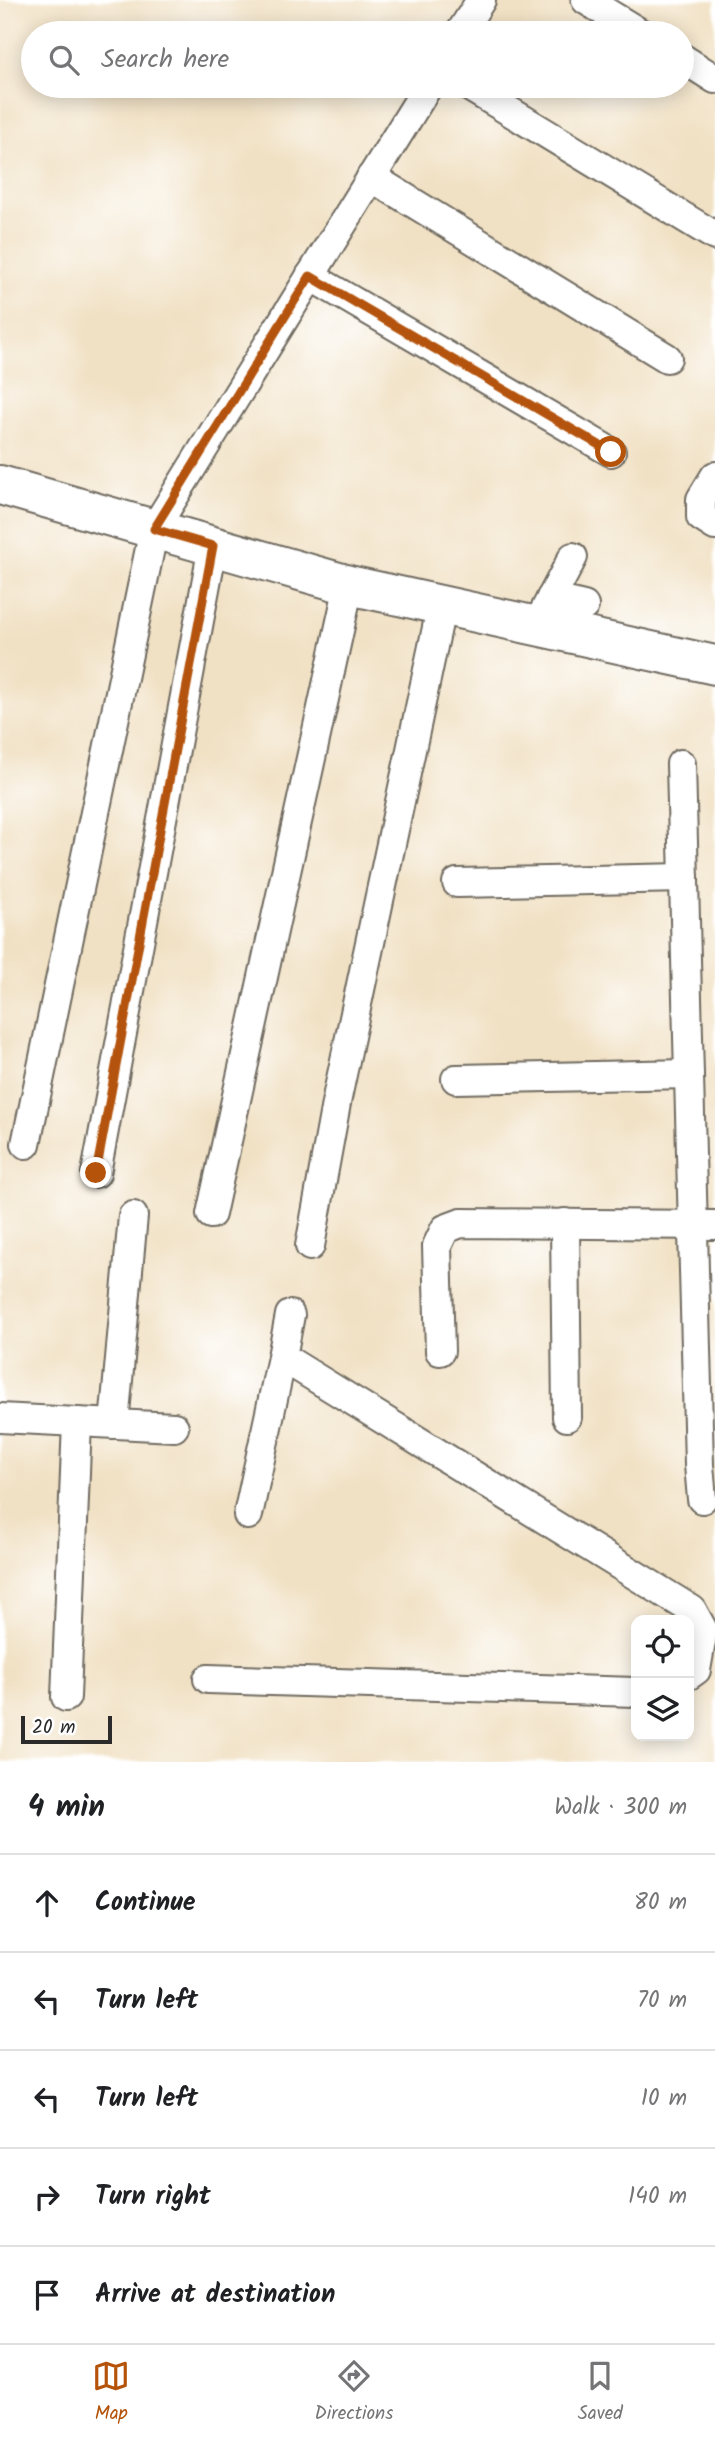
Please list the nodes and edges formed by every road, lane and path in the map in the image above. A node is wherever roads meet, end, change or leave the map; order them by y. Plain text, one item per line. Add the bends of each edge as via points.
1 (481, 0) edge
2 (586, 0) edge
3 (468, 21) edge
4 (620, 21) edge
5 (694, 66) edge
6 (715, 79) edge
7 (420, 98) edge
8 (488, 98) edge
9 (371, 177) junction
10 (715, 236) edge
11 (310, 276) junction
12 (667, 358) dead end
13 (611, 452) dead end
14 (715, 476) edge
15 (0, 485) edge
16 (0, 512) edge
17 (715, 526) edge
18 (151, 540) junction
19 (211, 555) junction
20 (573, 557) dead end
21 (347, 593) junction
22 (584, 606) dead end
23 (544, 612) junction
24 (440, 614) junction
25 (706, 671) edge
26 (681, 764) dead end
27 (684, 878) junction
28 (457, 883) dead end
29 (689, 1074) junction
30 (456, 1079) dead end
31 (26, 1144) dead end
32 (96, 1173) dead end
33 (211, 1214) dead end
34 (133, 1216) dead end
35 (565, 1223) junction
36 (704, 1224) edge
37 (310, 1246) dead end
38 (290, 1315) dead end
39 (440, 1350) dead end
40 (282, 1357) junction
41 (567, 1416) dead end
42 (0, 1418) edge
43 (77, 1422) junction
44 (114, 1424) junction
45 (174, 1427) dead end
46 (707, 1465) edge
47 (702, 1499) dead end
48 (248, 1515) dead end
49 (709, 1630) edge
50 (694, 1671) edge
51 (208, 1679) dead end
52 (631, 1692) edge
53 (66, 1697) dead end

1 - 3 street
2 - 4 street
5 - 6 street
7 - 9 street
8 - 10 street
9 - 11 street
9 - 12 street
11 - 13 street
11 - 18 street
14 - 17 street via 701,499 701,517
15 - 18 street
16 - 18 street
18 - 19 street
18 - 31 street
19 - 21 street
19 - 32 street
20 - 23 street
21 - 24 street
21 - 33 street
22 - 23 street
23 - 24 street
23 - 25 street
24 - 25 street
24 - 37 street
26 - 27 street
27 - 28 street
27 - 29 street
29 - 30 street
29 - 36 street
34 - 44 street
35 - 36 street
35 - 39 street via 461,1223 444,1229 437,1246
35 - 41 street
36 - 46 street
38 - 40 street
40 - 48 street
40 - 49 street via 692,1610
42 - 43 street
43 - 44 street
43 - 53 street
44 - 45 street
46 - 47 street
49 - 50 street
51 - 52 street

